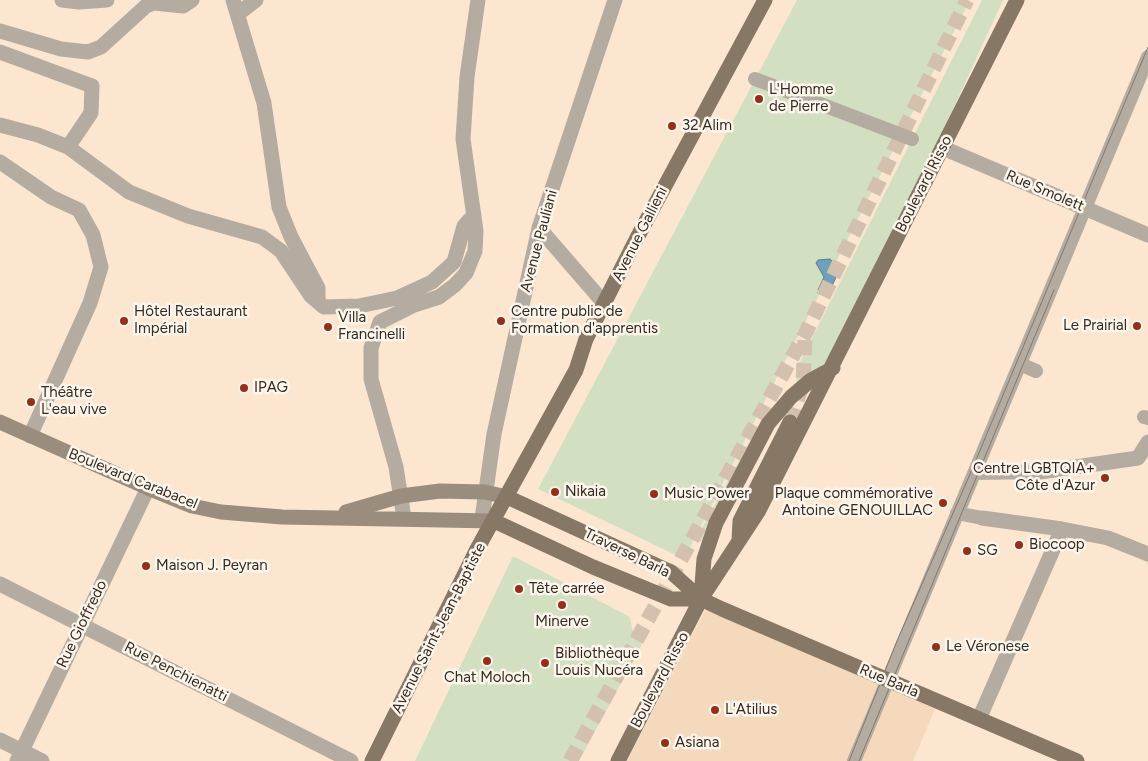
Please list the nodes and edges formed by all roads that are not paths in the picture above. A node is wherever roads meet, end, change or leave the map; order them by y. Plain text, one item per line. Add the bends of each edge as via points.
1 (62, 0) edge
2 (107, 0) edge
3 (192, 0) edge
4 (256, 0) edge
5 (478, 0) edge
6 (614, 0) edge
7 (765, 0) edge
8 (1017, 0) edge
9 (236, 6) edge
10 (0, 31) edge
11 (0, 52) edge
12 (1148, 57) edge
13 (1145, 74) edge
14 (755, 79) dead end
15 (0, 125) edge
16 (912, 139) dead end
17 (68, 147) junction
18 (943, 148) junction
19 (0, 162) edge
20 (1085, 207) junction
21 (474, 215) junction
22 (539, 228) junction
23 (1148, 235) edge
24 (318, 302) junction
25 (604, 303) junction
26 (1020, 364) junction
27 (833, 368) junction
28 (1036, 371) dead end
29 (0, 422) edge
30 (790, 422) tunnel mouth
31 (30, 436) junction
32 (1148, 442) edge
33 (1040, 472) joint
34 (974, 473) junction
35 (148, 488) junction
36 (486, 492) junction
37 (401, 496) junction
38 (508, 497) junction
39 (957, 513) junction
40 (332, 516) junction
41 (404, 518) junction
42 (982, 518) joint
43 (488, 520) junction
44 (1062, 529) junction
45 (738, 541) junction
46 (1148, 554) edge
47 (0, 584) edge
48 (701, 599) junction
49 (82, 625) junction
50 (887, 680) junction
51 (979, 719) junction
52 (0, 740) edge
53 (19, 756) edge
54 (42, 761) edge
55 (351, 761) edge
56 (372, 761) edge
57 (618, 761) edge
58 (854, 761) edge
59 (1077, 761) edge

1 - 2 street
3 - 10 street via 183,6 154,3 146,6 101,48 88,52 61,49
4 - 9 street
5 - 21 street via 466,77 463,139
6 - 22 street, Avenue Pauliani
7 - 25 main road, Avenue Gallieni
8 - 18 main road, Boulevard Risso
9 - 24 street via 264,103 279,207 291,238 318,288
11 - 17 street via 92,86 91,113
12 - 13 street
13 - 20 street
14 - 16 street
15 - 17 street
17 - 24 street via 129,192 188,216 262,238 281,251
18 - 20 street, Rue Smolett
18 - 27 main road, Boulevard Risso
19 - 31 street via 50,197 80,210 93,235 101,267 90,303
20 - 23 street, Rue Smolett
20 - 26 street
21 - 24 street via 464,226 454,262 432,282 397,298 360,306 324,307
21 - 37 street via 475,251 466,272 439,297 380,322 371,348 371,379
22 - 25 street
22 - 36 street, Avenue Pauliani via 494,434
25 - 38 main road, Avenue Gallieni via 586,339 576,370
26 - 28 street
26 - 34 street
27 - 45 main road, Boulevard Risso via 752,525
27 - 48 main road, Boulevard Risso via 811,380 791,397 768,424 716,523 704,559
29 - 31 main road, Boulevard Carabacel
30 - 45 main road via 740,521
31 - 35 main road, Boulevard Carabacel
32 - 33 street via 1138,458
33 - 34 street
34 - 39 street
35 - 40 main road, Boulevard Carabacel via 192,506 221,512 282,517
35 - 49 street, Rue Gioffredo
36 - 37 main road, Boulevard Carabacel via 440,491
36 - 38 main road
36 - 43 street, Avenue Pauliani
37 - 40 main road, Boulevard Carabacel
37 - 41 street
38 - 43 main road, Avenue Saint-Jean-Baptiste
38 - 48 main road, Traverse Barla via 670,572
39 - 42 street
39 - 50 street
40 - 41 main road, Boulevard Carabacel
41 - 43 main road, Boulevard Carabacel
42 - 44 street
43 - 48 main road, Traverse Barla via 670,599
43 - 56 main road, Avenue Saint-Jean-Baptiste via 476,551
44 - 46 street via 1108,538
44 - 51 street
45 - 48 main road, Boulevard Risso
47 - 49 street, Rue Penchienatti
48 - 50 main road, Rue Barla
48 - 57 main road, Boulevard Risso
49 - 53 street, Rue Gioffredo
49 - 55 street, Rue Penchienatti
50 - 51 main road, Rue Barla
50 - 58 street
51 - 59 main road, Rue Barla
52 - 53 street
53 - 54 street

